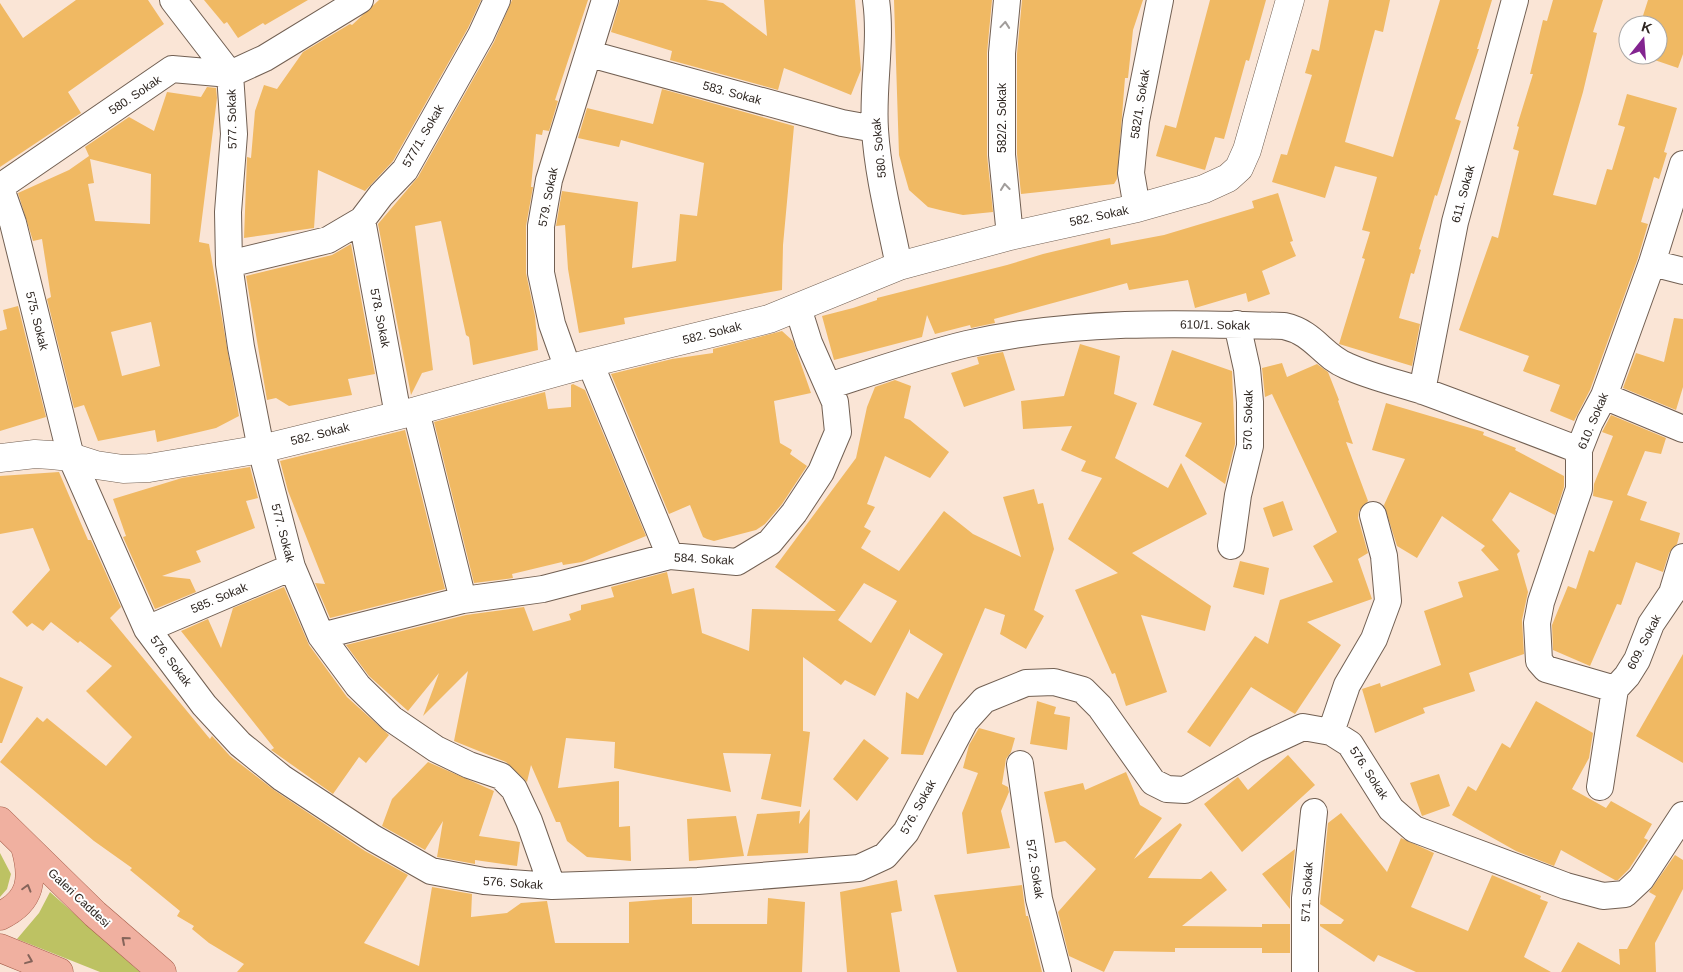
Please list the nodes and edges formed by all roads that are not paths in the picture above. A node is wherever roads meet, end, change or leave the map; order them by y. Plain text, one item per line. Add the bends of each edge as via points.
1 (173, 0) edge
2 (360, 0) edge
3 (497, 0) edge
4 (605, 0) edge
5 (876, 0) edge
6 (1007, 0) edge
7 (1160, 0) edge
8 (1290, 0) edge
9 (1515, 0) edge
10 (590, 54) junction
11 (230, 74) junction
12 (875, 129) junction
13 (1683, 164) edge
14 (0, 187) edge
15 (1137, 208) junction
16 (362, 220) junction
17 (1010, 236) junction
18 (1652, 263) junction
19 (229, 264) junction
20 (899, 266) junction
21 (11, 267) edge
22 (1683, 271) edge
23 (798, 308) junction
24 (1237, 324) junction
25 (579, 366) junction
26 (830, 386) junction
27 (1422, 391) junction
28 (1604, 396) junction
29 (407, 413) junction
30 (1683, 429) edge
31 (261, 449) junction
32 (1579, 450) junction
33 (71, 457) junction
34 (0, 458) edge
35 (1373, 515) dead end
36 (1231, 546) dead end
37 (670, 556) junction
38 (1683, 557) edge
39 (292, 567) junction
40 (463, 600) junction
41 (147, 629) junction
42 (321, 636) junction
43 (1615, 689) junction
44 (1331, 732) junction
45 (1020, 764) dead end
46 (1600, 787) dead end
47 (1314, 812) dead end
48 (1683, 816) edge
49 (0, 820) edge
50 (25, 847) junction
51 (552, 886) junction
52 (0, 916) edge
53 (0, 948) edge
54 (59, 972) edge
55 (162, 972) edge
56 (1058, 972) edge
57 (1305, 972) edge

1 - 11 street
2 - 11 street, 580. Sokak via 265,58
3 - 16 street, 577/1. Sokak via 481,35 405,170
4 - 10 street, 579. Sokak
5 - 12 street, 580. Sokak via 879,23
17 -> 6 street, 582/2. Sokak via 1002,155 1002,53
7 - 15 street, 582/1. Sokak via 1136,121 1132,173
8 - 15 street, 582. Sokak via 1239,168 1228,178 1204,189
9 - 27 street, 611. Sokak via 1455,222
10 - 12 street, 583. Sokak via 842,123
10 - 25 street, 579. Sokak via 548,180 541,226 541,273 552,324
11 - 14 street, 580. Sokak via 172,69
11 - 19 street, 577. Sokak via 234,134 228,212
12 - 20 street, 580. Sokak
13 - 18 street, 610. Sokak
14 - 21 street, 575. Sokak via 14,223
15 - 17 street, 582. Sokak
16 - 19 street, 577/1. Sokak via 328,240
16 - 29 street, 578. Sokak
17 - 20 street, 582. Sokak
18 - 22 street
18 - 28 street, 610. Sokak
19 - 31 street, 577. Sokak
20 - 23 street, 582. Sokak
21 - 33 street, 575. Sokak
23 - 25 street, 582. Sokak via 769,319
23 - 26 street, 584. Sokak via 809,343
24 - 26 street, 610/1. Sokak via 1087,326 1025,335 968,344
24 - 27 street, 610/1. Sokak via 1284,326 1299,330 1331,358 1346,366
24 - 36 street, 570. Sokak via 1247,369 1250,446 1238,495
25 - 29 street, 582. Sokak
25 - 37 street, 579. Sokak
26 - 37 street, 584. Sokak via 838,432 821,472 770,542 738,562
27 - 32 street, 610/1. Sokak
28 - 30 street
28 - 32 street, 610. Sokak
29 - 31 street, 582. Sokak
29 - 40 street, 578. Sokak
31 - 33 street, 582. Sokak via 150,468 123,469
31 - 39 street, 577. Sokak
32 - 43 street, 610. Sokak via 1579,489 1537,623 1539,661 1546,669
33 - 34 street, 582. Sokak via 35,454
33 - 41 street, 576. Sokak
35 - 44 street via 1384,556 1388,601 1374,639 1347,685
37 - 40 street, 584. Sokak via 543,590
38 - 43 street, 609. Sokak via 1672,593 1651,624 1632,668
39 - 41 street, 585. Sokak
39 - 42 street, 577. Sokak
40 - 42 street, 584. Sokak
41 - 51 street, 576. Sokak via 204,705 240,744 282,778 373,838 431,871 484,881
42 - 51 street, 577. Sokak via 358,686 392,719 436,749 501,776 514,789
43 - 46 street
44 - 48 street, 576. Sokak via 1350,744 1391,809 1414,829 1566,886 1603,896 1625,894 1641,879
44 - 51 street, 576. Sokak via 1303,727 1256,749 1185,790 1167,789 1153,782 1100,707 1083,690 1054,682 1026,683 984,700 964,720 906,832 885,856 859,868 698,881
45 - 56 street, 572. Sokak via 1039,899
47 - 57 street, 571. Sokak via 1305,898
49 - 50 main road, Galeri Caddesi
52 -> 50 main road via 17,906 26,895 30,878
55 -> 50 main road, Galeri Caddesi
53 -> 54 main road

